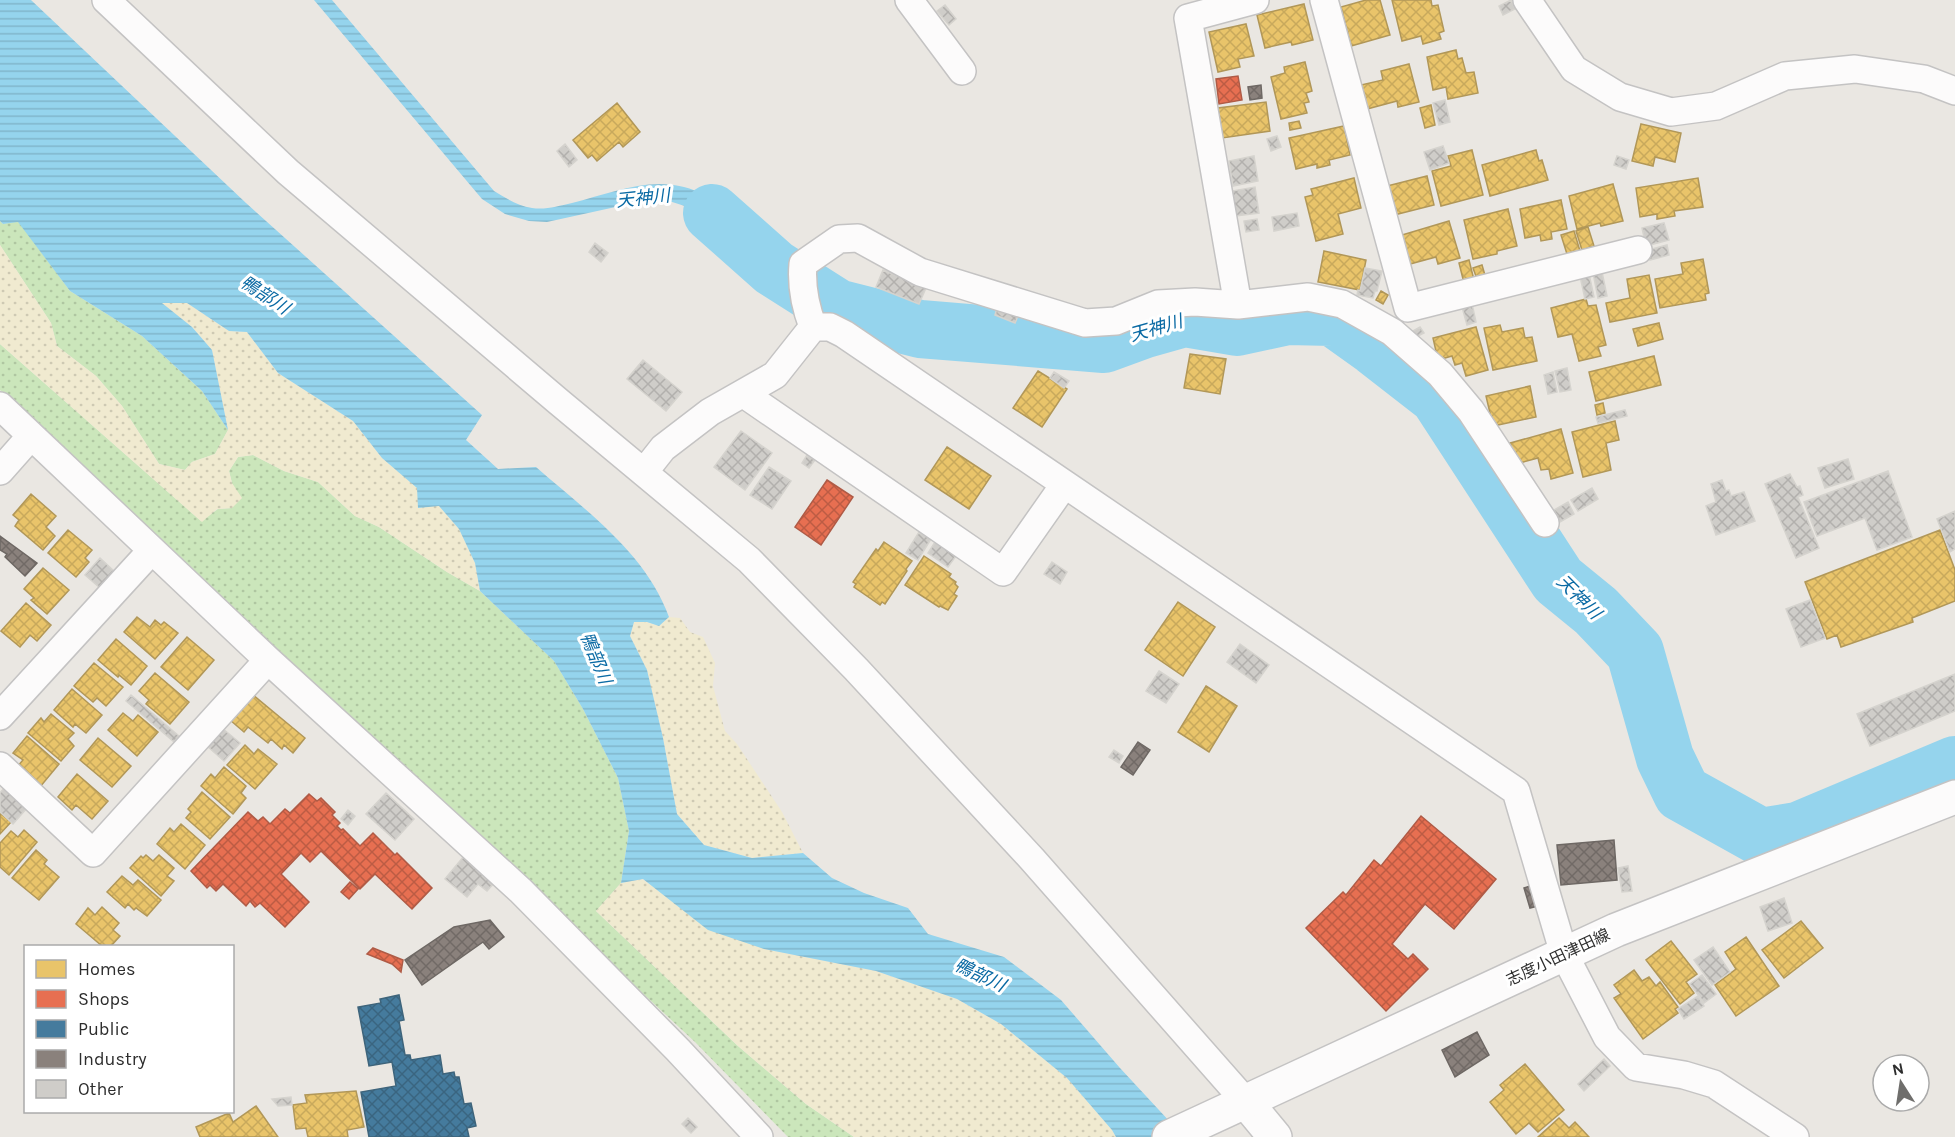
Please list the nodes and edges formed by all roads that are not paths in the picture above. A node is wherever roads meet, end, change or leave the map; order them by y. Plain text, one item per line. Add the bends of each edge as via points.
1 (909, 0) edge
2 (1255, 0) edge
3 (1324, 0) edge
4 (1527, 0) edge
5 (108, 1) edge
6 (962, 70) dead end
7 (1955, 91) edge
8 (1638, 250) dead end
9 (1238, 305) junction
10 (1408, 308) junction
11 (807, 327) junction
12 (1392, 332) junction
13 (744, 394) junction
14 (0, 406) edge
15 (31, 436) junction
16 (0, 471) edge
17 (644, 472) junction
18 (1056, 496) junction
19 (1545, 523) dead end
20 (152, 550) junction
21 (268, 660) junction
22 (0, 716) edge
23 (0, 766) edge
24 (1955, 797) edge
25 (1564, 954) junction
26 (1232, 1108) junction
27 (759, 1137) edge
28 (1169, 1137) edge
29 (1275, 1137) edge
30 (1795, 1137) edge

1 - 6 street
2 - 9 street via 1188,18
3 - 10 street
4 - 7 street via 1574,69 1620,97 1671,112 1716,106 1785,76 1855,69 1924,79
5 - 17 street via 288,172
8 - 10 street
9 - 11 street via 1158,304 1116,321 1085,323 920,272 858,238 839,239 803,264
9 - 12 street via 1308,297 1342,304
10 - 12 street
11 - 13 street via 776,375
11 - 18 street via 830,327 844,334
12 - 19 street via 1440,374 1471,411
13 - 17 street via 710,412 663,448
13 - 18 street via 1003,572
14 - 15 street
15 - 16 street
15 - 20 street
17 - 26 street via 749,560 1032,859
18 - 25 street via 1516,791
20 - 21 street
20 - 22 street
21 - 23 street via 93,853
21 - 27 street via 521,891
24 - 25 main road, 志度小田津田線
25 - 26 main road, 志度小田津田線
25 - 30 street via 1607,1037 1636,1067 1714,1084
26 - 28 main road, 志度小田津田線
26 - 29 main road

